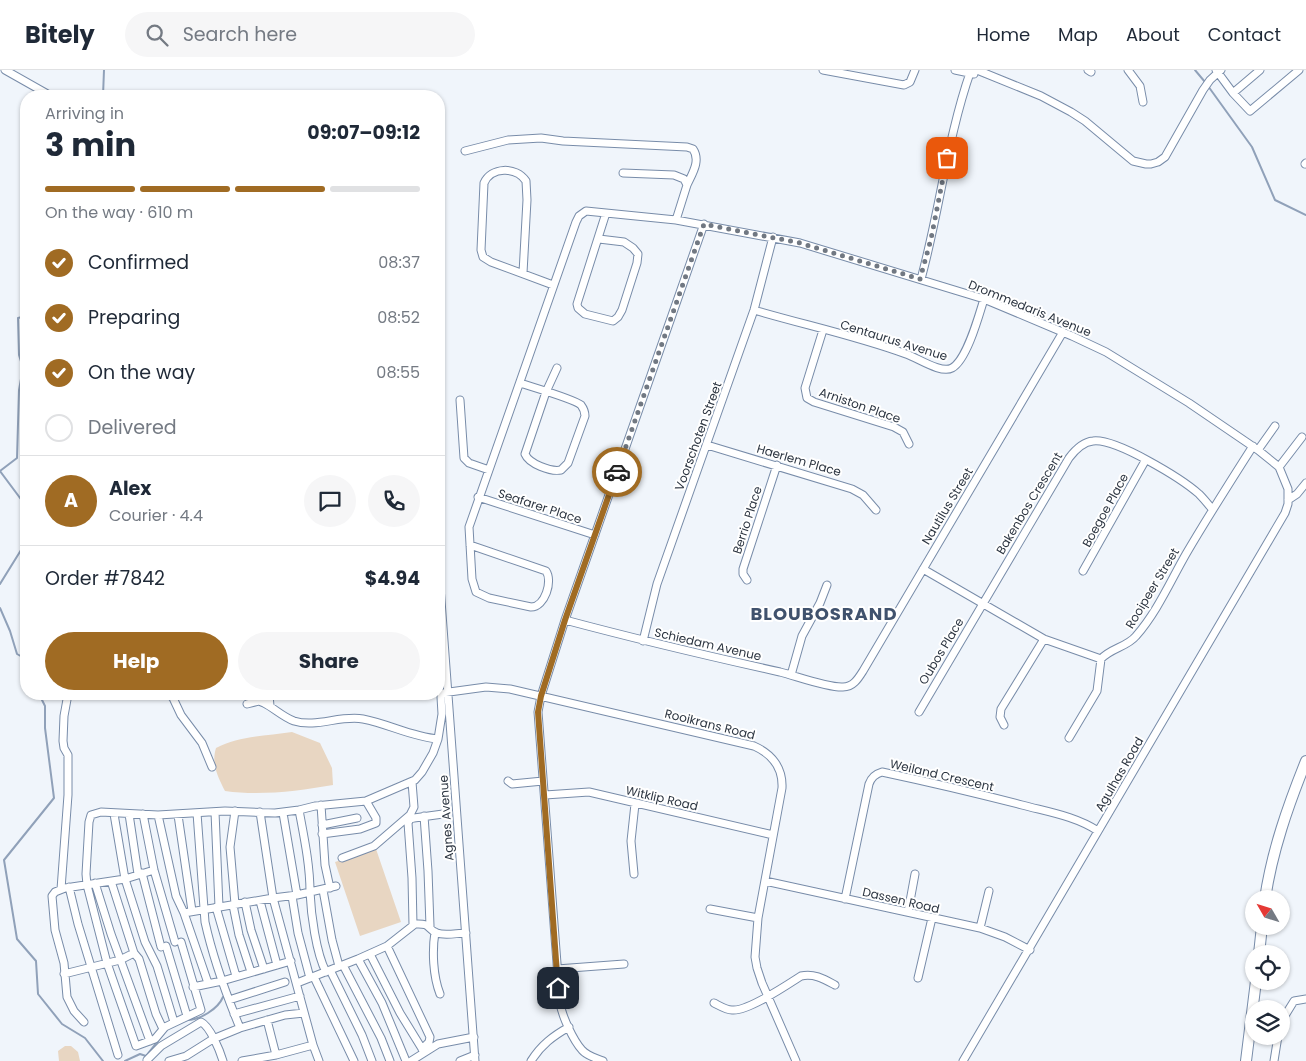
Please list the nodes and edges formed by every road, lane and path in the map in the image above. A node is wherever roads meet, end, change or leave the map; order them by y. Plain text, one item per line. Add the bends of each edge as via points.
1 (5, 70) edge
2 (823, 70) edge
3 (916, 70) edge
4 (955, 70) edge
5 (1128, 70) edge
6 (1260, 70) edge
7 (1299, 70) edge
8 (1218, 71) edge
9 (970, 72) edge
10 (979, 72) edge
11 (40, 90) edge
12 (1233, 92) junction
13 (1143, 102) dead end
14 (465, 151) dead end
15 (623, 173) dead end
16 (687, 185) junction
17 (606, 213) junction
18 (676, 220) junction
19 (704, 224) junction
20 (773, 237) junction
21 (599, 239) junction
22 (523, 273) junction
23 (920, 279) junction
24 (553, 285) junction
25 (984, 299) junction
26 (754, 310) junction
27 (823, 330) junction
28 (1062, 332) junction
29 (557, 368) dead end
30 (520, 383) junction
31 (546, 392) junction
32 (460, 400) dead end
33 (1275, 426) dead end
34 (1302, 437) dead end
35 (909, 444) dead end
36 (708, 445) junction
37 (1255, 448) junction
38 (1145, 461) junction
39 (776, 465) junction
40 (1279, 467) junction
41 (489, 470) junction
42 (1306, 484) edge
43 (478, 497) junction
44 (1288, 498) junction
45 (1212, 509) junction
46 (876, 510) dead end
47 (595, 535) junction
48 (470, 545) junction
49 (923, 569) junction
50 (1083, 570) dead end
51 (747, 580) dead end
52 (827, 586) dead end
53 (983, 603) junction
54 (565, 620) junction
55 (1044, 639) junction
56 (643, 641) junction
57 (445, 652) edge
58 (1101, 659) junction
59 (791, 675) junction
60 (846, 687) joint
61 (445, 692) edge
62 (448, 692) junction
63 (541, 696) junction
64 (67, 700) edge
65 (174, 700) edge
66 (270, 700) edge
67 (441, 700) edge
68 (247, 704) dead end
69 (270, 706) junction
70 (919, 712) dead end
71 (1004, 725) dead end
72 (1069, 738) dead end
73 (438, 739) junction
74 (1306, 761) edge
75 (212, 767) dead end
76 (508, 781) dead end
77 (412, 782) junction
78 (543, 782) junction
79 (545, 794) junction
80 (366, 801) junction
81 (635, 804) junction
82 (321, 806) junction
83 (299, 810) junction
84 (235, 811) junction
85 (215, 812) junction
86 (260, 812) junction
87 (283, 813) junction
88 (114, 814) junction
89 (129, 814) junction
90 (143, 814) junction
91 (178, 814) junction
92 (197, 814) junction
93 (443, 814) dead end
94 (158, 815) junction
95 (424, 816) junction
96 (357, 818) dead end
97 (322, 825) junction
98 (1098, 831) junction
99 (322, 834) junction
100 (773, 835) junction
101 (342, 858) dead end
102 (154, 870) junction
103 (140, 874) junction
104 (634, 874) dead end
105 (915, 874) dead end
106 (125, 879) junction
107 (111, 881) junction
108 (765, 881) junction
109 (95, 883) junction
110 (87, 885) junction
111 (69, 887) junction
112 (330, 888) junction
113 (61, 889) junction
114 (1267, 890) edge
115 (989, 891) dead end
116 (310, 892) junction
117 (295, 896) junction
118 (273, 898) junction
119 (845, 899) junction
120 (260, 901) junction
121 (245, 902) junction
122 (234, 905) junction
123 (218, 907) junction
124 (205, 909) junction
125 (710, 909) dead end
126 (192, 911) junction
127 (908, 912) junction
128 (184, 913) junction
129 (758, 918) junction
130 (932, 918) junction
131 (413, 925) junction
132 (980, 928) junction
133 (433, 929) junction
134 (466, 933) junction
135 (193, 940) junction
136 (178, 942) junction
137 (164, 946) junction
138 (387, 946) junction
139 (1030, 950) junction
140 (151, 951) junction
141 (134, 953) junction
142 (370, 954) junction
143 (358, 959) junction
144 (120, 960) junction
145 (291, 961) junction
146 (107, 963) junction
147 (624, 964) dead end
148 (277, 965) junction
149 (341, 965) junction
150 (91, 967) junction
151 (264, 968) junction
152 (557, 969) junction
153 (328, 971) junction
154 (251, 972) junction
155 (64, 974) junction
156 (236, 976) junction
157 (312, 978) junction
158 (918, 978) dead end
159 (222, 981) junction
160 (285, 982) dead end
161 (297, 983) junction
162 (208, 984) junction
163 (835, 985) dead end
164 (193, 987) junction
165 (1255, 990) edge
166 (440, 994) dead end
167 (300, 996) junction
168 (768, 996) junction
169 (1306, 999) edge
170 (229, 1000) junction
171 (714, 1003) dead end
172 (1290, 1007) edge
173 (304, 1013) junction
174 (234, 1014) junction
175 (187, 1016) junction
176 (267, 1020) junction
177 (84, 1022) dead end
178 (174, 1022) junction
179 (569, 1027) junction
180 (240, 1028) junction
181 (163, 1029) junction
182 (474, 1037) junction
183 (213, 1039) junction
184 (150, 1041) junction
185 (1277, 1045) edge
186 (312, 1046) junction
187 (423, 1050) junction
188 (118, 1054) dead end
189 (276, 1055) junction
190 (475, 1058) edge
191 (261, 1059) edge
192 (147, 1060) edge
193 (600, 1060) edge
194 (169, 1061) edge
195 (222, 1061) edge
196 (242, 1061) edge
197 (319, 1061) edge
198 (354, 1061) edge
199 (372, 1061) edge
200 (390, 1061) edge
201 (406, 1061) edge
202 (410, 1061) edge
203 (460, 1061) edge
204 (531, 1061) edge
205 (796, 1061) edge
206 (963, 1061) edge
207 (1246, 1061) edge
208 (1274, 1061) edge

1 - 11 street
2 - 3 street via 904,85 910,82
4 - 9 street
5 - 13 street via 1140,86
6 - 12 street
7 - 12 street via 1251,110
8 - 10 street via 1203,90 1168,152 1158,162 1146,164 1133,162 1071,112 1020,87
8 - 12 street
9 - 10 street
9 - 23 street via 955,121
14 - 16 street via 508,140 539,138 687,147 697,157
15 - 16 street via 678,176
16 - 18 street
17 - 18 street, Drommedaris Avenue
17 - 21 street
17 - 24 street, Drommedaris Avenue via 586,211 578,216
18 - 19 street, Drommedaris Avenue
19 - 20 street, Drommedaris Avenue
19 - 47 street
20 - 23 street, Drommedaris Avenue
20 - 26 street, Voorschoten Street
21 - 21 street via 624,242 638,254 622,310 613,321 585,314 577,304
22 - 22 street via 526,181 519,174 507,170 496,172 484,183 482,254 486,260
22 - 24 street
23 - 25 street, Drommedaris Avenue
24 - 30 street
25 - 27 street, Centaurus Avenue via 970,341 956,365 948,369 937,368 903,352
25 - 28 street, Drommedaris Avenue
26 - 27 street, Centaurus Avenue
26 - 36 street, Voorschoten Street
27 - 35 street, Arniston Place via 805,388 807,398 894,427 903,432
28 - 37 street, Drommedaris Avenue via 1122,361
28 - 49 street, Nautilus Street
29 - 31 street
30 - 31 street
30 - 41 street
31 - 31 street via 576,402 585,412 568,463 558,471 530,461 525,454
32 - 41 street via 464,458
33 - 37 street, Rooipeer Street
34 - 40 street
36 - 39 street, Haerlem Place
36 - 56 street, Voorschoten Street via 657,584
37 - 40 street, Drommedaris Avenue
37 - 45 street, Rooipeer Street
38 - 45 street, Bakenbos Crescent via 1199,494
38 - 50 street, Boegoe Place
38 - 53 street, Bakenbos Crescent via 1105,442 1092,441 1077,449
39 - 46 street, Haerlem Place via 858,491
39 - 51 street, Berrio Place via 743,569
40 - 44 street via 1286,481
41 - 43 street
42 - 44 street
43 - 47 street, Seafarer Place
43 - 48 street via 469,526
44 - 98 street, Agulhas Road via 1285,513
45 - 58 street, Rooipeer Street via 1142,629 1132,640
47 - 54 street
48 - 48 street via 546,571 549,578 541,603 531,607 479,595 472,579
49 - 53 street
49 - 60 street, Nautilus Street via 860,677
52 - 59 street via 802,636
53 - 55 street
53 - 70 street, Oubos Place
54 - 56 street, Schiedam Avenue
54 - 63 street
55 - 58 street
55 - 71 street via 1001,709
56 - 59 street, Schiedam Avenue
57 - 62 street, Agnes Avenue
58 - 72 street via 1097,690
59 - 60 street, Schiedam Avenue
61 - 62 street
62 - 63 street, Rooikrans Road via 496,687
62 - 134 street, Agnes Avenue
63 - 78 street via 538,720
63 - 100 street, Rooikrans Road via 764,751 775,761 782,780
64 - 113 street via 63,746 68,755 68,795
65 - 75 street via 180,715 202,743
66 - 69 street
67 - 73 street
68 - 69 street via 259,701
69 - 73 street via 294,721 315,723 348,717
73 - 77 street via 427,764
74 - 114 main road via 1286,813
76 - 78 street via 512,784
77 - 80 street
77 - 101 street via 414,807 410,815 374,846
78 - 79 street
79 - 81 street, Witklip Road via 590,792
79 - 152 street
80 - 82 street
80 - 99 street via 376,823 360,829
81 - 100 street, Witklip Road
81 - 104 street via 631,841
82 - 83 street
82 - 97 street
83 - 87 street
83 - 116 street
84 - 85 street
84 - 86 street
84 - 122 street via 230,847
85 - 92 street
85 - 123 street
86 - 87 street
86 - 118 street
87 - 117 street
88 - 89 street
88 - 106 street
88 - 110 street via 91,814
89 - 90 street
89 - 103 street
90 - 94 street
90 - 102 street
91 - 92 street
91 - 94 street
91 - 126 street
92 - 124 street
93 - 95 street
94 - 128 street via 176,896
95 - 131 street via 410,819 408,823
95 - 133 street
96 - 97 street
97 - 99 street
98 - 119 street, Weiland Crescent via 1065,816 878,773 869,784
98 - 139 street, Agulhas Road
99 - 112 street via 324,865
100 - 108 street, Rooikrans Road
102 - 103 street
102 - 136 street
103 - 106 street
103 - 137 street
105 - 127 street
106 - 107 street
106 - 140 street via 145,942
107 - 109 street
107 - 141 street
108 - 119 street, Dassen Road
108 - 129 street, Rooikrans Road
109 - 110 street
109 - 144 street
110 - 111 street
110 - 146 street
111 - 113 street
111 - 150 street
112 - 116 street
112 - 149 street via 332,940
113 - 155 street via 51,898
115 - 132 street
116 - 117 street
116 - 153 street via 320,958
117 - 118 street
117 - 157 street via 298,933
118 - 120 street
118 - 145 street
119 - 127 street, Dassen Road
120 - 121 street
120 - 148 street
121 - 122 street
121 - 151 street
122 - 123 street
122 - 154 street via 239,935
123 - 124 street
123 - 156 street
124 - 126 street
124 - 159 street via 208,938
125 - 129 street
126 - 128 street
127 - 130 street, Dassen Road
128 - 135 street
129 - 168 street, Rooikrans Road via 756,962
130 - 132 street, Dassen Road
130 - 158 street
131 - 133 street
131 - 138 street
132 - 139 street, Dassen Road
133 - 134 street via 444,934
133 - 166 street
134 - 182 street, Agnes Avenue
135 - 136 street
135 - 162 street
136 - 137 street
136 - 164 street
137 - 140 street
137 - 175 street
138 - 142 street
138 - 187 street via 430,1037
139 - 206 street, Agulhas Road
140 - 178 street
141 - 144 street
141 - 181 street via 139,958
142 - 143 street
142 - 187 street
143 - 149 street
143 - 201 street via 382,1004
144 - 146 street
144 - 184 street
145 - 148 street
145 - 161 street
146 - 150 street
146 - 184 street via 135,1045
147 - 152 street
148 - 151 street
149 - 153 street
149 - 200 street
150 - 155 street
150 - 188 street
151 - 154 street
152 - 179 street via 561,1008
153 - 157 street
153 - 199 street
154 - 156 street
155 - 177 street via 69,1004
156 - 159 street
157 - 161 street
157 - 198 street
159 - 162 street
159 - 170 street
160 - 170 street
161 - 167 street
162 - 164 street
163 - 168 street via 807,975
164 - 175 street via 201,1010
165 - 207 main road
167 - 173 street
167 - 174 street
168 - 171 street via 738,1010 728,1010
168 - 205 street, Rooikrans Road
169 - 172 street via 1294,1001
170 - 174 street
173 - 176 street
173 - 186 street
174 - 180 street
175 - 178 street
176 - 180 street
176 - 189 street
178 - 181 street
179 - 193 street via 582,1050
179 - 204 street via 550,1038
180 - 183 street
181 - 184 street via 157,1038
182 - 187 street
182 - 190 street, Agnes Avenue
183 - 192 street via 204,1023 199,1023 161,1046
183 - 194 street via 186,1056
183 - 195 street
185 - 208 street
186 - 189 street
186 - 197 street
187 - 202 street
189 - 191 street
190 - 203 street
191 - 196 street

